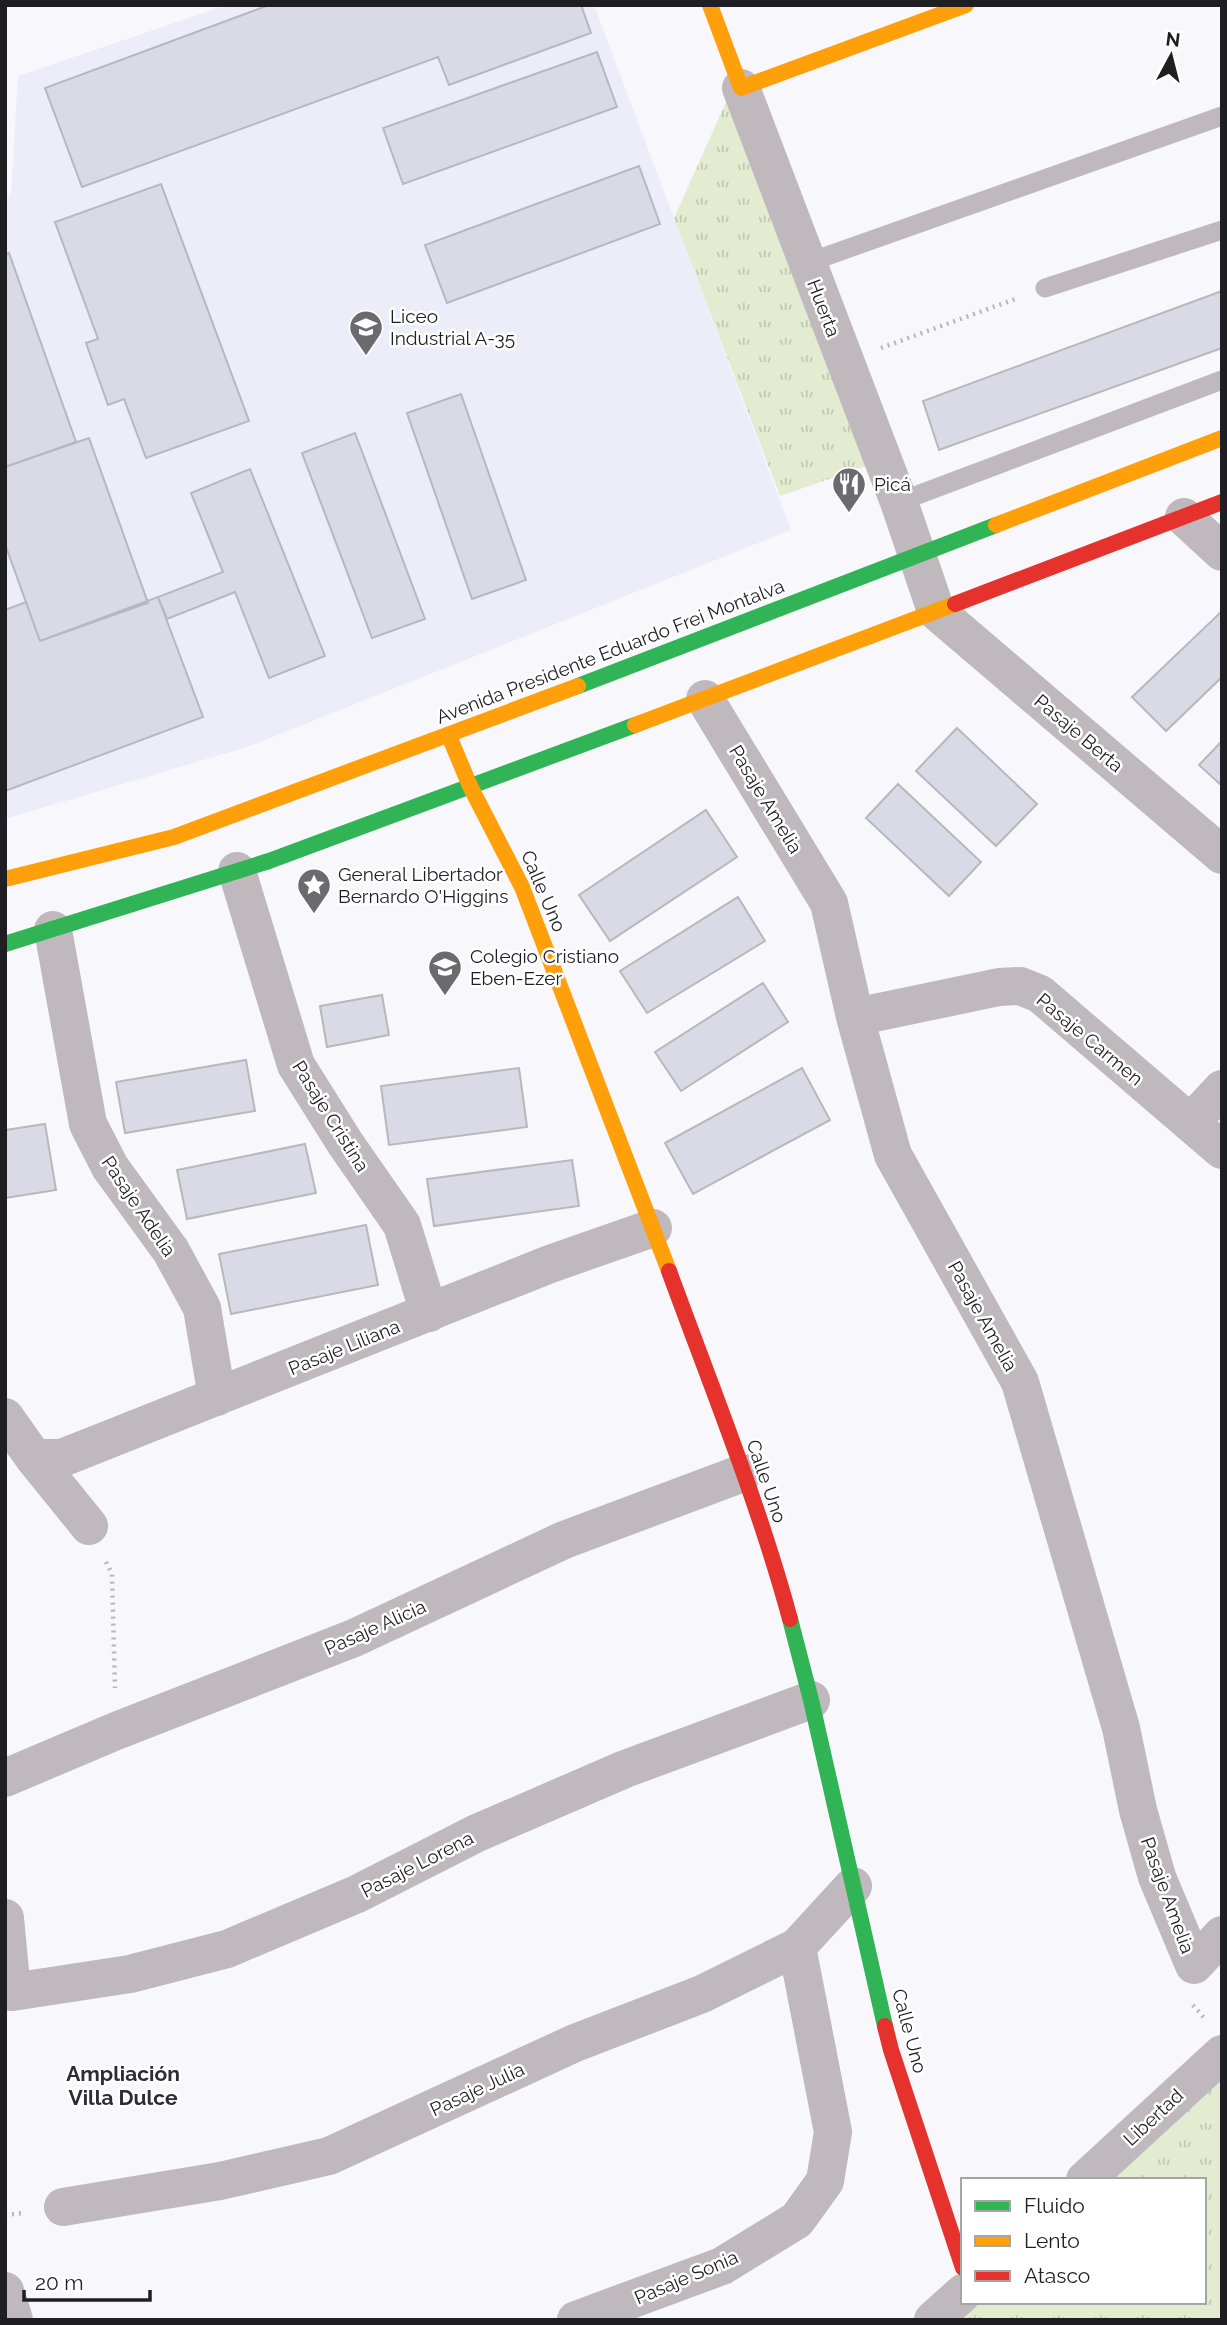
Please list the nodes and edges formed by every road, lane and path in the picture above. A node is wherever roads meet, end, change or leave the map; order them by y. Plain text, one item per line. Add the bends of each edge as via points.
1 (710, 5) edge
2 (965, 5) edge
3 (741, 88) junction
4 (1222, 116) edge
5 (1222, 230) edge
6 (807, 263) junction
7 (1045, 288) joint
8 (844, 361) junction
9 (1222, 380) edge
10 (1222, 438) edge
11 (898, 502) junction
12 (1222, 502) edge
13 (1184, 517) junction
14 (1222, 552) edge
15 (918, 554) junction
16 (936, 611) junction
17 (705, 699) junction
18 (449, 736) junction
19 (470, 786) junction
20 (1222, 855) edge
21 (237, 871) junction
22 (5, 879) edge
23 (53, 930) junction
24 (5, 944) edge
25 (855, 1017) junction
26 (1222, 1089) edge
27 (1190, 1123) junction
28 (1222, 1150) edge
29 (653, 1228) junction
30 (429, 1312) junction
31 (217, 1397) junction
32 (5, 1417) edge
33 (34, 1458) junction
34 (743, 1473) junction
35 (89, 1527) joint
36 (811, 1700) junction
37 (116, 1731) junction
38 (5, 1778) edge
39 (853, 1886) junction
40 (5, 1918) edge
41 (1222, 1936) edge
42 (797, 1947) junction
43 (9, 1996) edge
44 (1222, 2054) edge
45 (1087, 2178) edge
46 (63, 2207) dead end
47 (961, 2262) edge
48 (5, 2291) edge
49 (961, 2295) edge
50 (15, 2320) edge
51 (576, 2320) edge
52 (933, 2320) edge

1 - 3 main road, Huerta
2 - 3 main road
3 - 6 street, Huerta
4 - 6 lane
5 - 7 lane
6 - 8 street, Huerta
7 - 8 path
8 - 11 street, Huerta
9 - 11 lane
10 - 15 main road, Avenida Presidente Eduardo Frei Montalva
11 - 15 street, Huerta
12 - 13 main road
13 - 14 street
13 - 16 main road
15 - 16 street, Huerta
15 - 18 main road, Avenida Presidente Eduardo Frei Montalva
16 - 17 main road
16 - 20 street, Pasaje Berta
17 - 19 main road
17 - 25 street, Pasaje Amelia via 829,903
18 - 19 main road, Calle Uno
18 - 22 main road, Avenida Presidente Eduardo Frei Montalva via 173,837
19 - 21 main road
19 - 29 main road, Calle Uno via 522,887
21 - 23 main road
21 - 30 street, Pasaje Cristina via 296,1065 402,1225
23 - 24 main road
23 - 31 street, Pasaje Adelia via 88,1124 110,1167 171,1251 202,1308
25 - 27 street, Pasaje Carmen via 999,986 1020,986 1040,994
25 - 41 street, Pasaje Amelia via 893,1155 1020,1382 1121,1728 1157,1877 1194,1965
26 - 27 street
27 - 28 street, Pasaje Carmen
29 - 30 street, Pasaje Liliana
29 - 34 main road, Calle Uno
30 - 31 street, Pasaje Liliana
31 - 33 street, Pasaje Liliana via 62,1458
32 - 33 street
33 - 35 street
34 - 36 main road, Calle Uno via 779,1579
34 - 37 street, Pasaje Alicia via 564,1540 354,1638
35 - 37 path via 112,1574
36 - 39 main road, Calle Uno
36 - 43 street, Pasaje Lorena via 625,1769 228,1949 130,1974
37 - 38 street, Pasaje Alicia
39 - 42 street, Pasaje Julia
39 - 47 main road, Calle Uno via 891,2050
40 - 43 street, Pasaje Lorena
42 - 46 street, Pasaje Julia via 702,1994 575,2043 329,2156 220,2181
42 - 51 street, Pasaje Sonia via 833,2132 825,2182 797,2220 722,2266
44 - 45 street, Libertad
48 - 50 street
49 - 52 street

